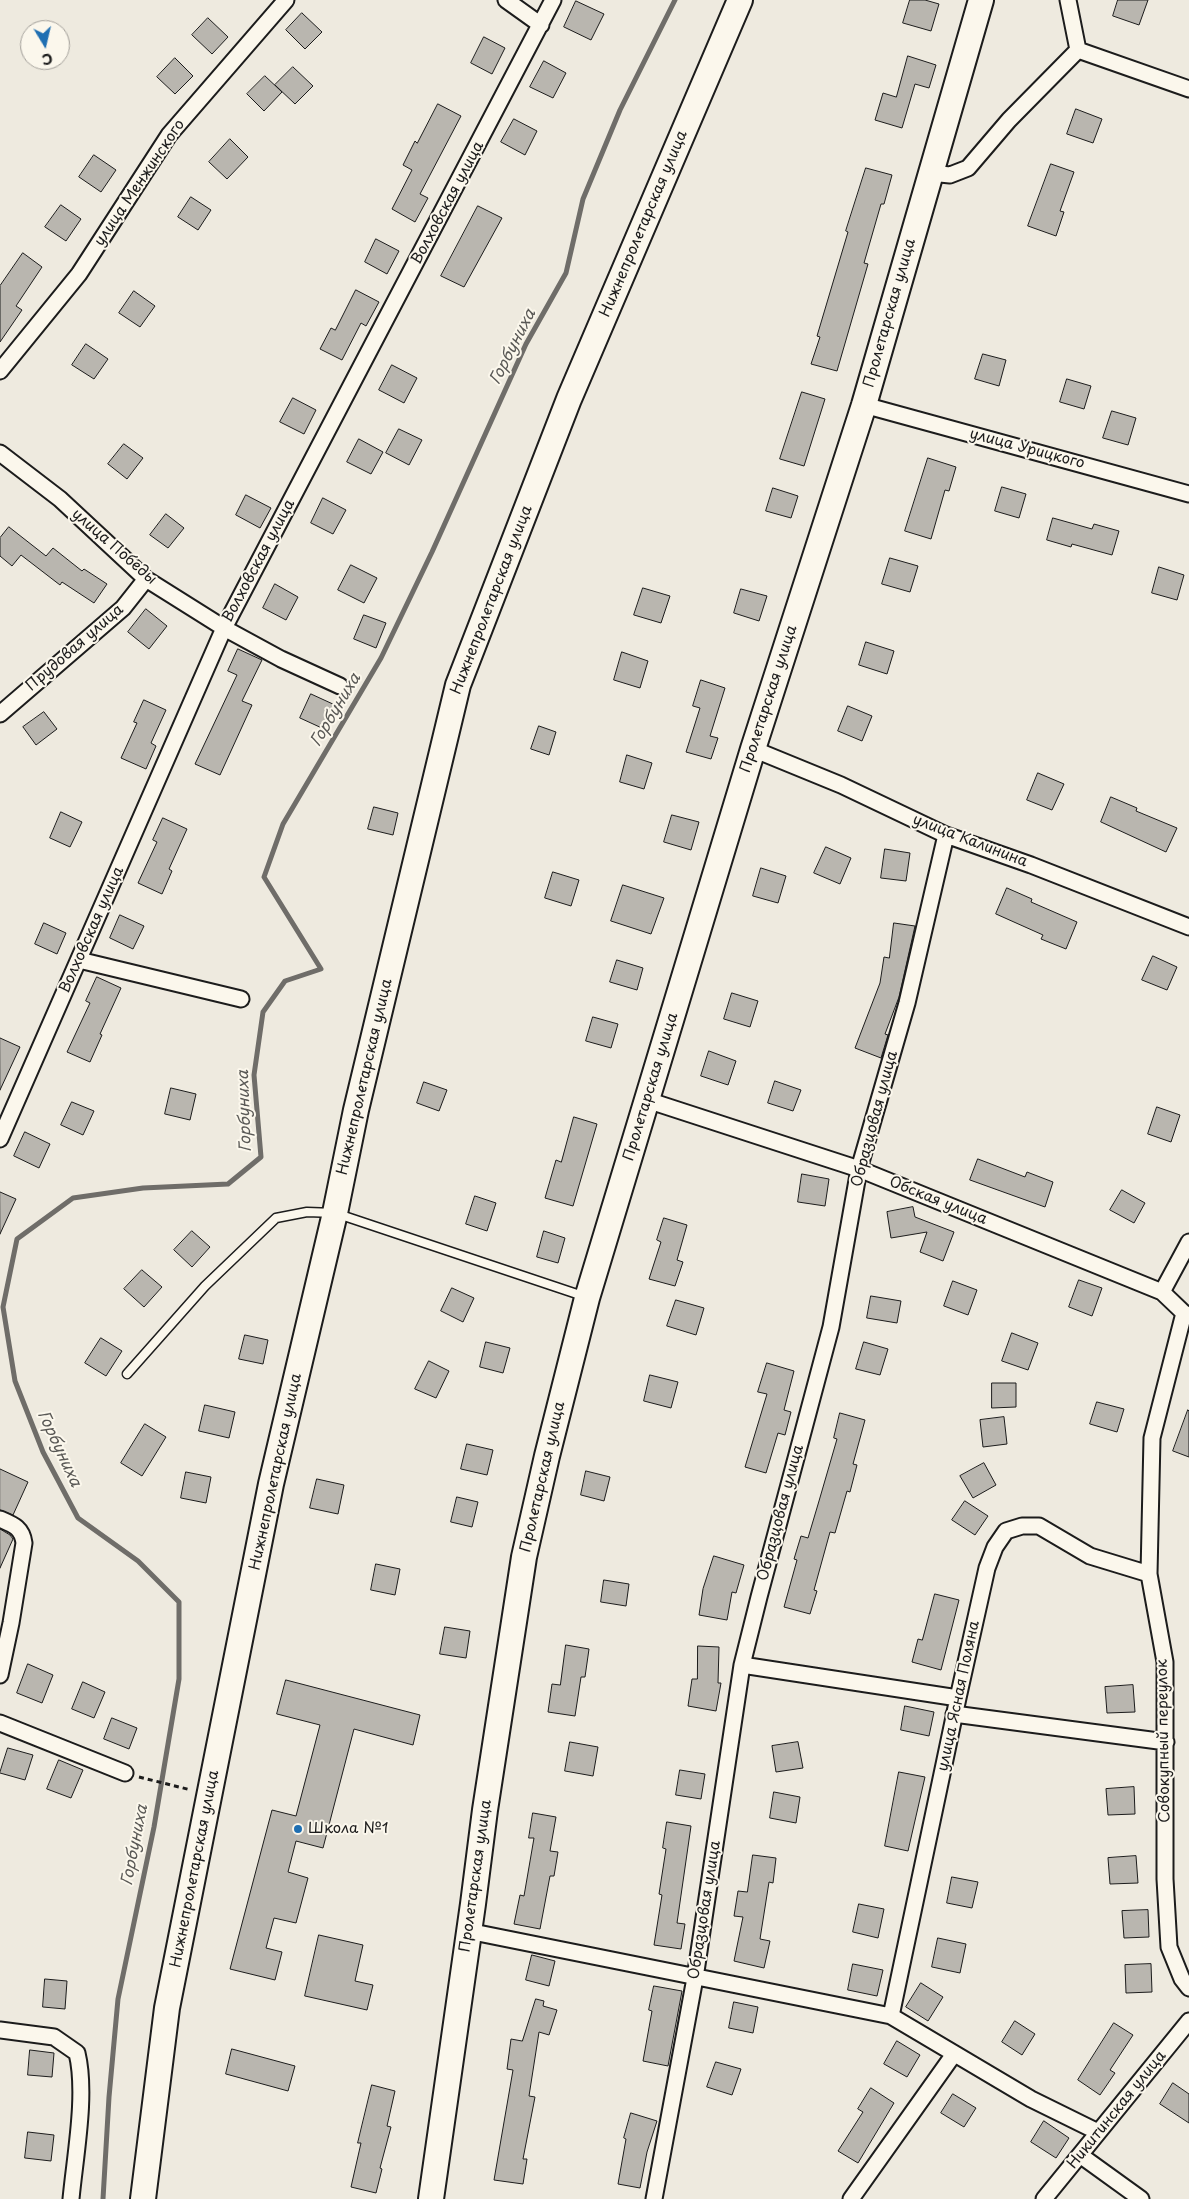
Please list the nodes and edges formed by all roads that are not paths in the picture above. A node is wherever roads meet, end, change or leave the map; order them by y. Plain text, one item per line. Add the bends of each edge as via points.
1 (286, 0) edge
2 (506, 0) edge
3 (553, 0) edge
4 (740, 0) edge
5 (981, 0) edge
6 (1068, 0) edge
7 (541, 24) junction
8 (1078, 50) junction
9 (1189, 89) edge
10 (930, 173) junction
11 (0, 371) edge
12 (864, 404) junction
13 (0, 453) edge
14 (1189, 494) edge
15 (146, 579) junction
16 (224, 628) junction
17 (340, 686) dead end
18 (0, 714) edge
19 (753, 749) junction
20 (946, 835) junction
21 (1189, 927) edge
22 (79, 960) junction
23 (241, 999) dead end
24 (647, 1100) junction
25 (0, 1139) edge
26 (859, 1169) junction
27 (335, 1213) junction
28 (1189, 1242) edge
29 (1162, 1292) junction
30 (588, 1298) junction
31 (1186, 1314) edge
32 (127, 1374) dead end
33 (0, 1519) edge
34 (1148, 1574) junction
35 (742, 1665) junction
36 (0, 1675) edge
37 (958, 1698) junction
38 (954, 1714) junction
39 (0, 1722) edge
40 (1166, 1742) junction
41 (125, 1773) road end
42 (468, 1931) junction
43 (695, 1978) junction
44 (1189, 1988) edge
45 (891, 2016) junction
46 (1189, 2022) edge
47 (0, 2030) edge
48 (954, 2054) junction
49 (1098, 2132) junction
50 (1080, 2155) junction
51 (71, 2199) edge
52 (143, 2199) edge
53 (431, 2199) edge
54 (654, 2199) edge
55 (851, 2199) edge
56 (1044, 2199) edge
57 (1141, 2199) edge

1 - 11 street, улица Менжинского via 169,135 79,274
2 - 7 street
3 - 7 street, Волховская улица
4 - 27 main road, Нижнепролетарская улица via 569,399 458,685 356,1110
5 - 10 main road, Пролетарская улица
6 - 8 street
7 - 16 street, Волховская улица
8 - 9 street
8 - 10 street via 1008,120 968,168 950,175
10 - 12 main road, Пролетарская улица
12 - 14 street, улица Урицкого
12 - 19 main road, Пролетарская улица
13 - 15 street, улица Победы via 60,499
15 - 16 street, улица Победы
15 - 18 street, Прудовая улица via 123,608
16 - 17 street, улица Победы
16 - 22 street, Волховская улица
19 - 20 street, улица Калинина via 841,785
19 - 24 main road, Пролетарская улица
20 - 21 street, улица Калинина
20 - 26 street, Образцовая улица via 907,1003
22 - 23 street
22 - 25 street, Волховская улица
24 - 26 street, Обская улица
24 - 30 main road, Пролетарская улица
26 - 29 street, Обская улица
26 - 35 street, Образцовая улица via 831,1327
27 - 30 lane
27 - 32 lane via 307,1212 276,1218 206,1286
27 - 52 main road, Нижнепролетарская улица via 271,1484 209,1794 168,2008
28 - 29 street
29 - 31 street, Обская улица
30 - 42 main road, Пролетарская улица via 524,1557
31 - 34 street, Совокупный переулок via 1152,1438
33 - 36 street via 17,1526 23,1534 24,1543
34 - 37 street, улица Ясная Поляна via 1090,1556 1039,1526 1022,1526 1006,1531 995,1546 987,1568
34 - 40 street, Совокупный переулок via 1164,1662
35 - 37 street
35 - 43 street, Образцовая улица
37 - 38 street, улица Ясная Поляна
38 - 40 street
38 - 45 street, улица Ясная Поляна
39 - 41 street
40 - 44 street, Совокупный переулок via 1165,1879 1169,1948
42 - 43 street
42 - 53 main road, Пролетарская улица
43 - 45 street
43 - 54 street, Образцовая улица
45 - 48 street
46 - 49 street, Никитинская улица
47 - 51 street via 54,2037 77,2053 82,2071
48 - 49 street via 1031,2099
48 - 55 street
49 - 50 street, Никитинская улица
50 - 56 street, Никитинская улица
50 - 57 street

